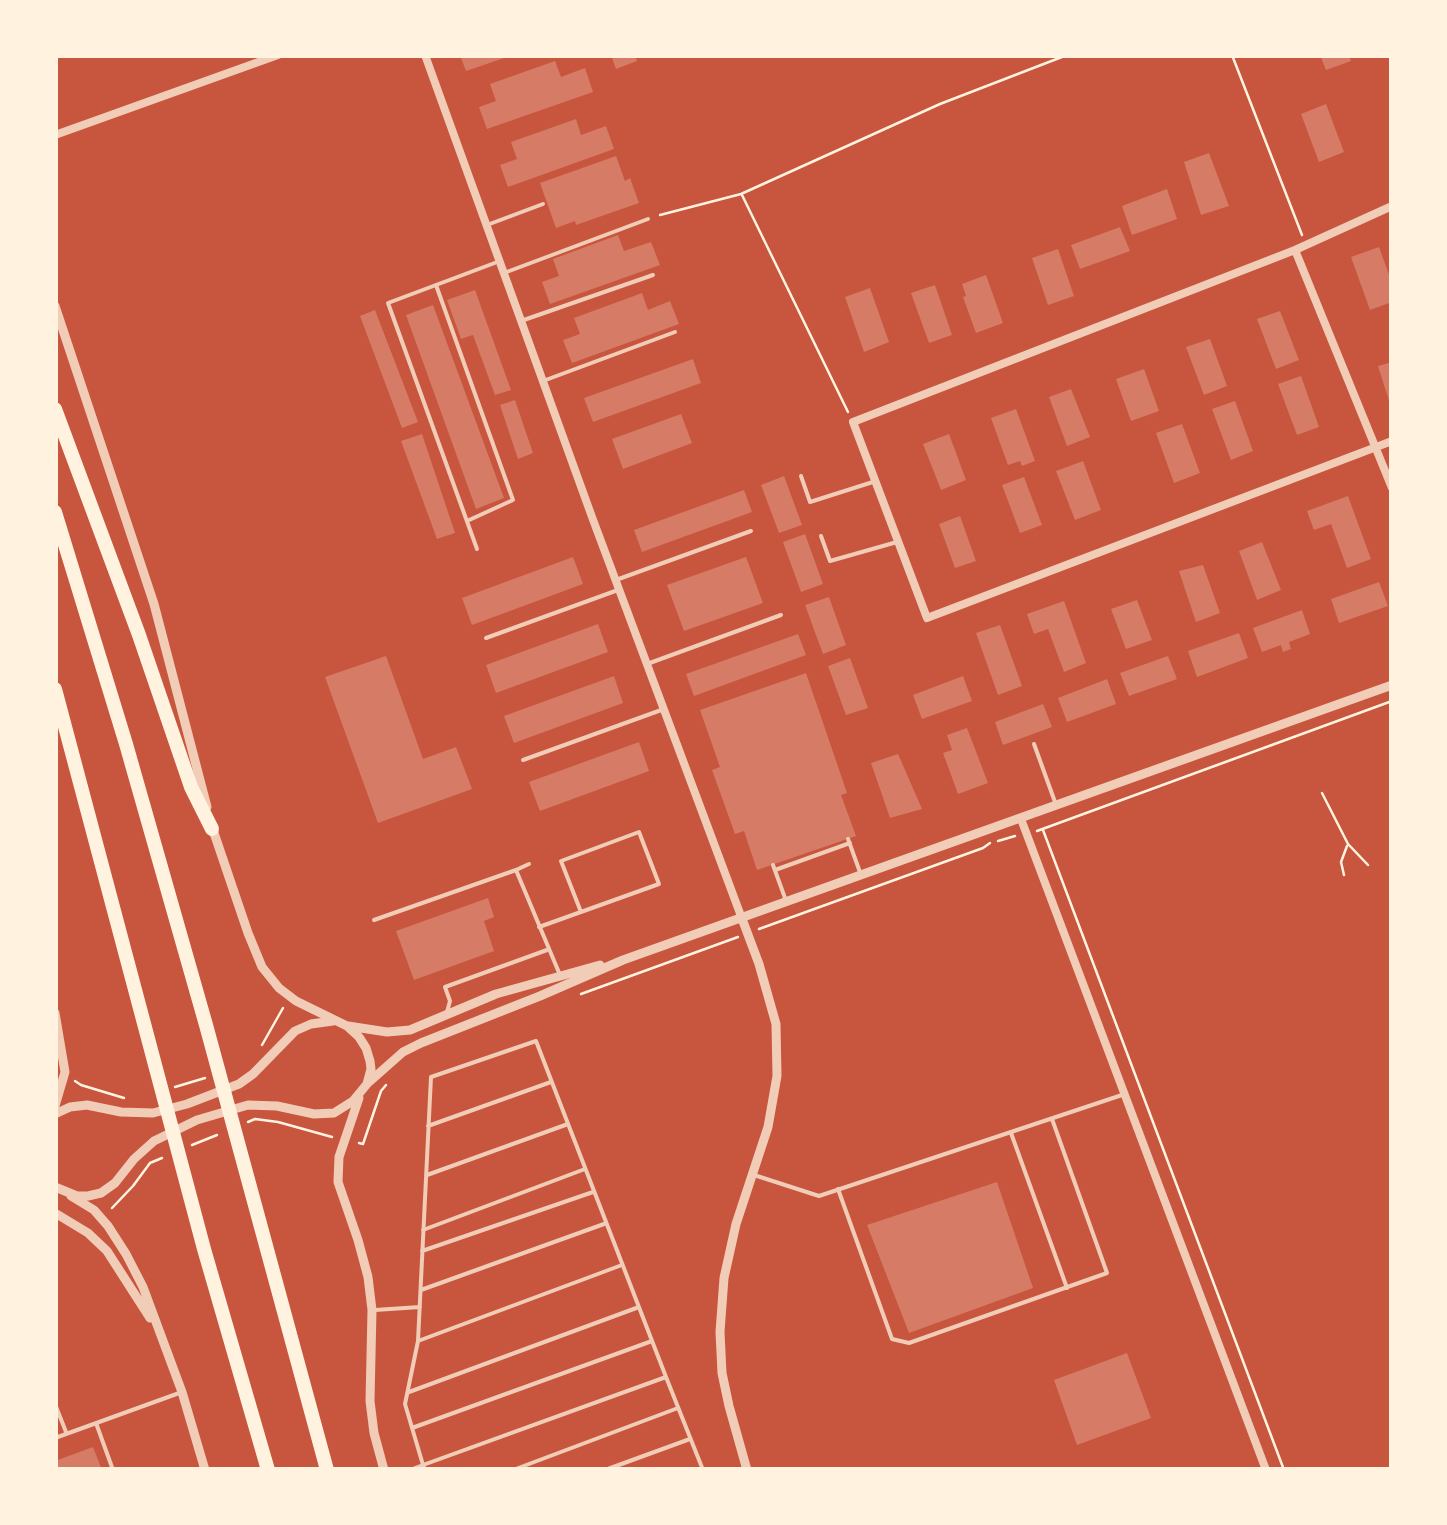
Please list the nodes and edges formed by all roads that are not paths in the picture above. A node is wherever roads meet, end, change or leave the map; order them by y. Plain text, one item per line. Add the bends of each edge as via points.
1 (278, 55) edge
2 (426, 55) edge
3 (55, 136) edge
4 (543, 204) dead end
5 (1392, 206) edge
6 (648, 219) dead end
7 (487, 225) junction
8 (1295, 250) junction
9 (500, 260) junction
10 (504, 273) junction
11 (653, 275) dead end
12 (436, 285) junction
13 (55, 306) edge
14 (521, 321) junction
15 (675, 332) dead end
16 (543, 380) junction
17 (55, 409) edge
18 (1392, 440) edge
19 (1376, 447) junction
20 (801, 476) dead end
21 (876, 482) junction
22 (1392, 488) edge
23 (55, 512) edge
24 (467, 521) junction
25 (751, 531) dead end
26 (821, 536) dead end
27 (897, 542) junction
28 (477, 549) dead end
29 (618, 585) junction
30 (780, 614) dead end
31 (486, 638) dead end
32 (647, 664) junction
33 (1392, 684) edge
34 (55, 689) edge
35 (664, 710) junction
36 (1034, 744) dead end
37 (523, 760) dead end
38 (1056, 806) junction
39 (1021, 819) junction
40 (212, 828) junction
41 (529, 864) dead end
42 (516, 870) junction
43 (861, 875) junction
44 (786, 901) junction
45 (581, 912) junction
46 (741, 916) junction
47 (374, 920) dead end
48 (539, 927) junction
49 (548, 950) junction
50 (622, 960) junction
51 (560, 975) junction
52 (55, 1013) edge
53 (447, 1014) junction
54 (336, 1021) junction
55 (347, 1026) junction
56 (552, 1082) junction
57 (364, 1088) junction
58 (1125, 1094) junction
59 (55, 1106) edge
60 (55, 1114) edge
61 (1052, 1118) junction
62 (568, 1124) junction
63 (428, 1126) junction
64 (1011, 1132) junction
65 (585, 1169) junction
66 (427, 1174) junction
67 (754, 1175) junction
68 (55, 1187) edge
69 (838, 1189) junction
70 (594, 1192) junction
71 (68, 1194) junction
72 (55, 1213) edge
73 (606, 1223) junction
74 (424, 1230) junction
75 (422, 1251) junction
76 (622, 1264) junction
77 (1067, 1288) junction
78 (420, 1290) junction
79 (420, 1307) junction
80 (639, 1307) junction
81 (372, 1310) junction
82 (162, 1338) junction
83 (652, 1340) junction
84 (418, 1341) junction
85 (666, 1378) junction
86 (182, 1392) junction
87 (406, 1393) junction
88 (55, 1404) edge
89 (678, 1408) junction
90 (96, 1423) junction
91 (412, 1428) junction
92 (66, 1434) junction
93 (55, 1438) edge
94 (690, 1439) junction
95 (424, 1468) edge
96 (112, 1470) edge
97 (205, 1470) edge
98 (268, 1470) edge
99 (327, 1470) edge
100 (384, 1470) edge
101 (410, 1470) edge
102 (513, 1470) edge
103 (605, 1470) edge
104 (703, 1470) edge
105 (747, 1470) edge
106 (1266, 1470) edge

1 - 3 street
2 - 7 street
4 - 7 lane
5 - 8 street
6 - 10 lane
7 - 9 street
8 - 19 street
8 - 21 street via 854,422
9 - 10 street
9 - 12 lane
10 - 14 street
11 - 14 lane
12 - 24 lane via 513,500
12 - 24 lane via 388,303
13 - 40 street via 154,604
14 - 16 street
15 - 16 lane
16 - 29 street
17 - 40 highway
18 - 19 street
19 - 22 street
19 - 27 street via 927,618
20 - 21 lane via 810,502
21 - 27 street
23 - 99 highway via 206,1025
24 - 28 lane
25 - 29 lane
26 - 27 lane via 830,562
29 - 31 lane
29 - 32 street
30 - 32 lane
32 - 35 street
33 - 38 street
34 - 98 highway
35 - 37 lane
35 - 46 street
36 - 38 lane
38 - 39 street
39 - 43 street
39 - 58 street
40 - 54 street via 262,967 296,1001
41 - 42 lane
42 - 47 lane
42 - 48 lane
43 - 44 street
43 - 44 lane via 849,841 774,868
44 - 46 street
45 - 45 lane via 659,884 640,832 561,861
45 - 48 lane
46 - 50 street
46 - 67 street via 776,1024 777,1076
48 - 49 lane
49 - 51 lane
49 - 53 lane via 445,987
50 - 51 street
50 - 57 street via 403,1052
51 - 53 street
52 - 59 street via 66,1072
53 - 55 street via 401,1032
54 - 55 street
54 - 60 street via 295,1031 254,1074 187,1104 152,1114 79,1105
55 - 57 street via 369,1054
56 - 62 lane
56 - 63 lane
56 - 63 lane via 536,1041 430,1077
57 - 71 street via 340,1110 324,1114 248,1105 197,1120 154,1141 101,1193
57 - 81 street via 337,1177 365,1261
58 - 61 lane
58 - 106 street
61 - 64 lane
61 - 77 lane via 1107,1273
62 - 65 lane
62 - 66 lane
63 - 66 lane
64 - 69 lane
64 - 77 lane
65 - 70 lane
65 - 74 lane
66 - 74 lane
67 - 69 lane via 819,1196
67 - 105 street via 728,1260 720,1332 726,1390
68 - 71 street
69 - 77 lane via 892,1339 908,1343
70 - 73 lane
70 - 75 lane
71 - 82 street via 94,1210 115,1236
72 - 82 street via 107,1251
73 - 76 lane
73 - 78 lane
74 - 75 lane
75 - 78 lane
76 - 80 lane
76 - 84 lane
78 - 79 lane
79 - 81 lane
79 - 84 lane
80 - 83 lane
80 - 87 lane
81 - 100 street via 370,1401
82 - 86 street
83 - 85 lane
83 - 91 lane
84 - 87 lane
85 - 89 lane
85 - 95 lane
86 - 90 lane
86 - 97 street
87 - 91 lane
88 - 92 lane
89 - 94 lane
89 - 102 lane
90 - 92 lane
90 - 96 lane
91 - 95 lane
92 - 93 lane
94 - 103 lane
94 - 104 lane
95 - 101 lane

